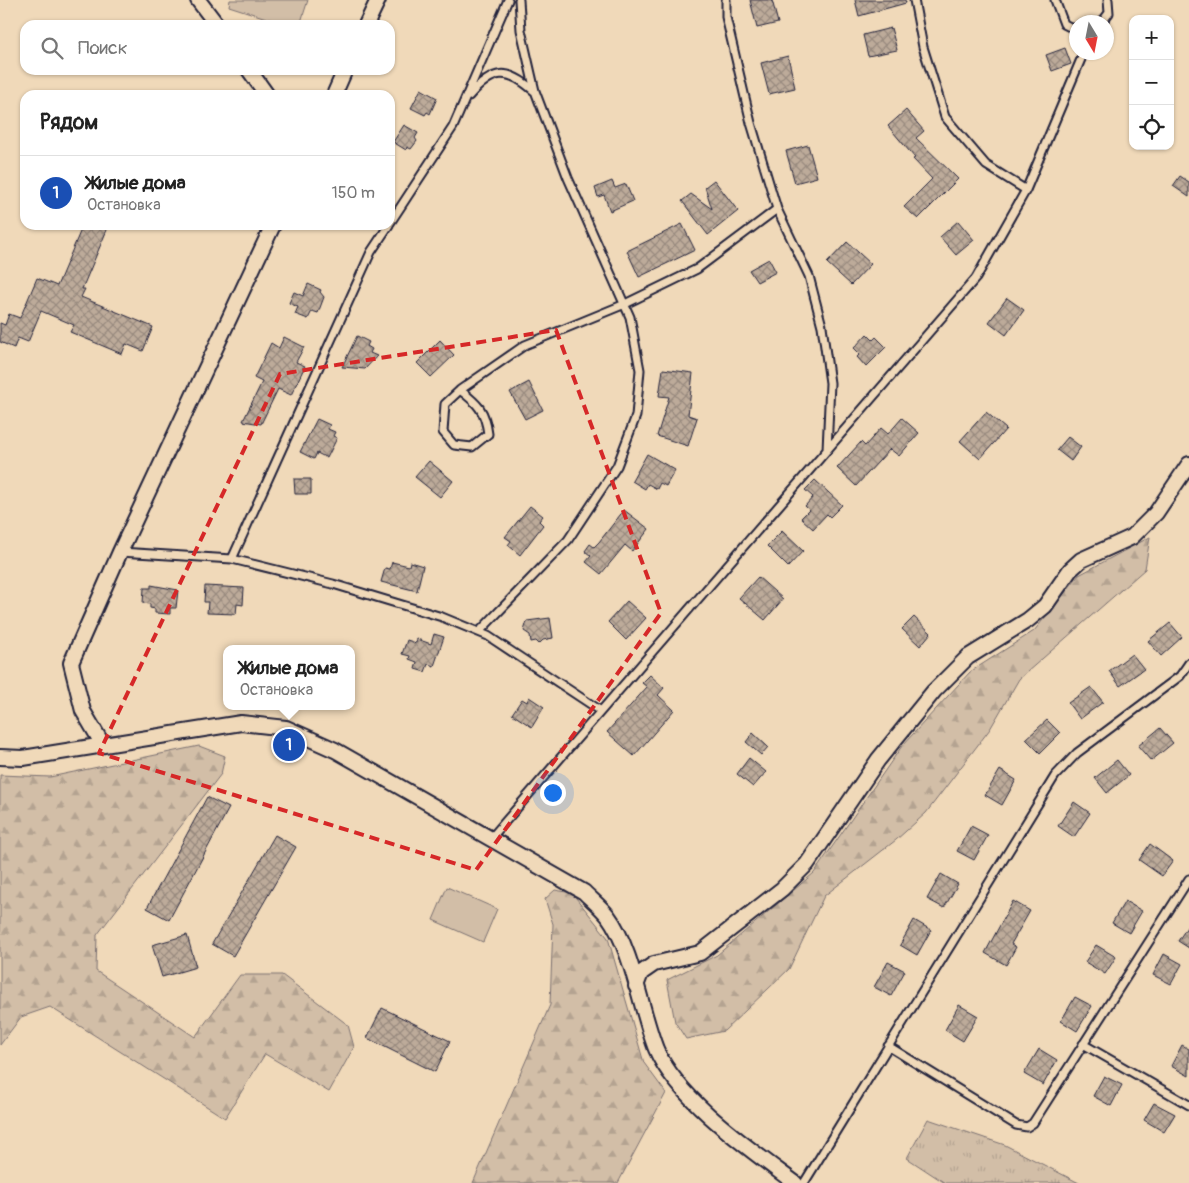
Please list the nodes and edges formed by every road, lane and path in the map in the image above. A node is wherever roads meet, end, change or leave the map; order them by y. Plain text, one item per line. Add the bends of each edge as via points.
1 (198, 0) edge
2 (378, 0) edge
3 (508, 0) edge
4 (519, 0) edge
5 (726, 0) edge
6 (914, 0) edge
7 (1055, 0) edge
8 (1108, 0) edge
9 (1107, 15) edge
10 (212, 20) edge
11 (368, 20) edge
12 (1069, 26) edge
13 (1081, 60) edge
14 (253, 75) edge
15 (343, 75) edge
16 (263, 90) edge
17 (336, 90) edge
18 (534, 91) junction
19 (464, 101) junction
20 (1026, 190) junction
21 (777, 209) junction
22 (395, 216) edge
23 (271, 230) edge
24 (386, 230) edge
25 (625, 304) junction
26 (460, 390) junction
27 (826, 450) junction
28 (1189, 464) edge
29 (120, 552) junction
30 (232, 558) junction
31 (479, 632) junction
32 (1189, 664) edge
33 (601, 711) junction
34 (103, 745) junction
35 (0, 756) edge
36 (491, 838) junction
37 (1189, 879) edge
38 (636, 986) junction
39 (1083, 1044) junction
40 (888, 1046) junction
41 (1189, 1105) edge
42 (795, 1183) edge
43 (804, 1183) edge

1 - 10 street
2 - 11 street
3 - 19 lane
4 - 18 lane via 521,30
5 - 21 lane via 726,17 751,123
6 - 20 lane via 923,47 945,117 986,165
7 - 12 lane via 1064,24
8 - 9 lane
13 - 20 lane
14 - 16 street
15 - 17 street
18 - 19 lane via 518,76 500,74 482,82
18 - 25 lane via 568,178
19 - 22 lane via 453,127
20 - 27 lane via 976,278
21 - 25 lane via 697,269
21 - 27 lane via 809,276 822,326 830,383
23 - 29 street
24 - 30 lane via 371,252
25 - 26 lane via 525,345
25 - 31 lane via 640,370 636,416 617,466 568,540
26 - 26 lane via 445,404 443,432 454,445 472,447 488,434 486,418 476,403
27 - 33 lane
28 - 38 street via 1156,513 1132,537 1081,560 1045,606 968,657 934,690 878,760 807,864 782,889 700,953 654,964 641,974
29 - 30 lane
29 - 34 street via 71,663 83,711
30 - 31 lane via 333,584 442,617
31 - 33 lane
32 - 40 lane via 1180,676 1077,752 1055,776
33 - 36 lane
34 - 35 street via 23,758
34 - 36 street via 241,723 286,728 335,750
36 - 38 street via 584,892 609,917
37 - 39 lane
38 - 42 street via 657,1050 684,1091 730,1133
39 - 40 lane via 1027,1127 1016,1126
39 - 41 lane
40 - 43 lane

